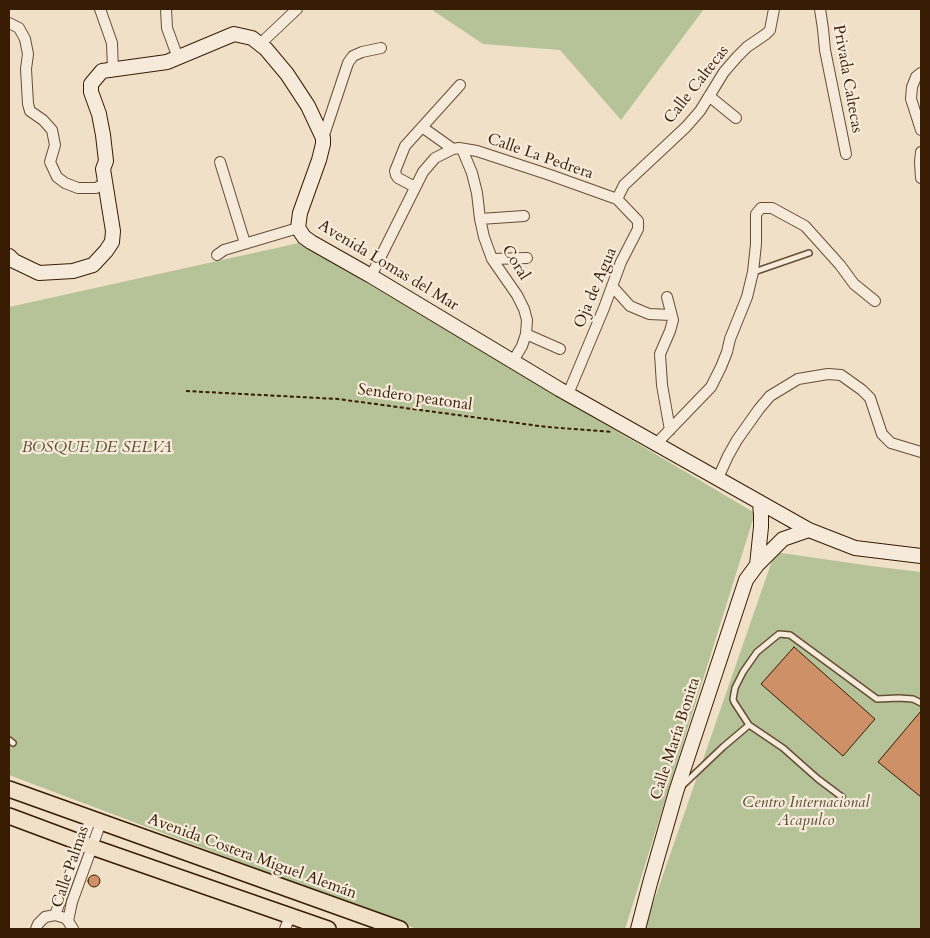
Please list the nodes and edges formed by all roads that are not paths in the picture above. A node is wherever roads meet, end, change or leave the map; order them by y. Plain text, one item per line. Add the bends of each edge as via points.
1 (100, 9) edge
2 (166, 9) edge
3 (297, 9) edge
4 (774, 9) edge
5 (820, 9) edge
6 (9, 23) edge
7 (260, 44) junction
8 (380, 48) dead end
9 (178, 58) junction
10 (113, 70) junction
11 (921, 73) edge
12 (460, 85) dead end
13 (709, 96) junction
14 (736, 118) dead end
15 (422, 127) junction
16 (921, 130) edge
17 (323, 138) junction
18 (457, 149) junction
19 (921, 152) edge
20 (846, 154) dead end
21 (220, 162) dead end
22 (921, 178) edge
23 (105, 183) junction
24 (415, 187) junction
25 (617, 199) junction
26 (524, 216) dead end
27 (480, 219) junction
28 (298, 228) junction
29 (245, 244) junction
30 (809, 253) dead end
31 (216, 255) dead end
32 (9, 256) edge
33 (527, 258) dead end
34 (492, 259) junction
35 (753, 272) junction
36 (371, 276) junction
37 (612, 286) junction
38 (667, 297) dead end
39 (875, 301) dead end
40 (671, 314) junction
41 (526, 334) junction
42 (560, 349) dead end
43 (512, 361) junction
44 (568, 394) junction
45 (670, 430) junction
46 (656, 444) junction
47 (921, 452) edge
48 (718, 478) junction
49 (760, 503) junction
50 (809, 530) junction
51 (921, 556) edge
52 (757, 565) junction
53 (921, 703) edge
54 (750, 725) junction
55 (9, 789) edge
56 (676, 792) junction
57 (842, 797) dead end
58 (9, 816) edge
59 (96, 820) junction
60 (87, 845) junction
61 (55, 915) junction
62 (288, 922) edge
63 (71, 925) edge
64 (36, 929) edge
65 (328, 929) edge
66 (400, 929) edge
67 (638, 929) edge

1 - 10 street via 112,43
2 - 9 street via 167,28
3 - 7 street
4 - 13 street, Calle Caltecas via 770,30 737,57
5 - 20 street, Privada Caltecas
6 - 23 street via 19,28 24,39 28,54 28,104 30,111 52,130 54,145 50,162 57,177 78,188 96,188
7 - 9 main road via 252,38 234,34
7 - 17 main road via 287,74 308,106
8 - 17 street via 353,56 348,63
9 - 10 main road
10 - 23 main road via 102,71 91,84 103,135
11 - 16 street via 912,87 911,99
12 - 15 street
13 - 14 street
13 - 25 street, Calle Caltecas via 686,127 624,185
15 - 18 street
15 - 24 street via 405,146 395,171 398,178
17 - 28 main road, Avenida Lomas del Mar
18 - 24 street via 435,158
18 - 25 street, Calle La Pedrera via 477,151
18 - 27 street, Coral via 472,173
19 - 22 street
21 - 29 street
23 - 32 main road via 112,242 93,265 74,271 39,273
24 - 36 street
25 - 37 street, Oja de Agua via 638,221 638,229
26 - 27 street
27 - 34 street, Coral
28 - 29 street
28 - 36 main road, Avenida Lomas del Mar via 311,242
29 - 31 street
30 - 35 lane
33 - 34 street
34 - 41 street, Coral via 524,309
35 - 39 street via 756,214 761,208 772,208 805,226 854,284
35 - 45 street via 722,368 711,388
36 - 43 main road, Avenida Lomas del Mar
37 - 40 street via 630,306 649,314
37 - 44 street, Oja de Agua
38 - 40 street
40 - 45 street via 673,320 660,354
41 - 42 street
41 - 43 street
43 - 44 main road, Avenida Lomas del Mar
44 - 46 main road, Avenida Lomas del Mar
45 - 46 street
46 - 48 main road, Avenida Lomas del Mar
47 - 48 street via 891,443 882,434 870,398 841,375 828,374 798,379 770,396 737,440
48 - 49 main road, Avenida Lomas del Mar
49 - 50 main road, Avenida Lomas del Mar
49 - 52 main road, Calle María Bonita
50 - 51 main road, Avenida Lomas del Mar via 855,548
50 - 52 main road, Calle María Bonita via 783,539
52 - 56 main road, Calle María Bonita via 746,580
53 - 54 lane via 913,699 877,699 790,635 779,634 757,652 735,688 733,700
54 - 56 lane
54 - 57 lane
55 - 59 main road, Avenida Costera Miguel Alemán
56 - 67 main road, Calle María Bonita
58 - 60 main road
59 - 60 street, Calle Palmas
59 - 66 main road, Avenida Costera Miguel Alemán
60 - 61 street, Calle Palmas
60 - 62 main road
60 - 63 street, Calle Palmas via 72,902
61 - 63 street
61 - 64 street via 45,917
62 - 65 main road

